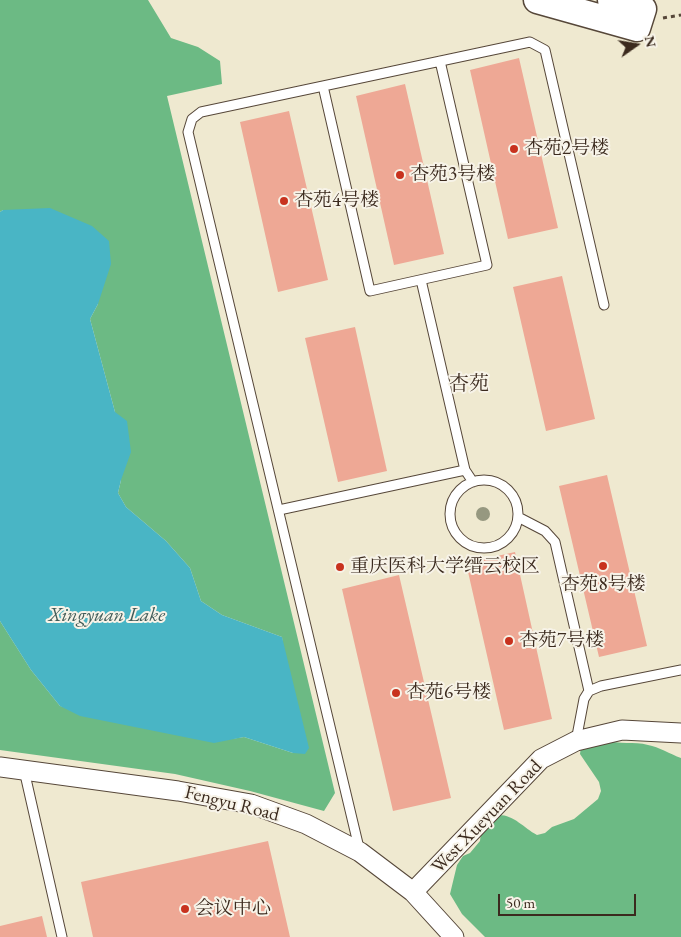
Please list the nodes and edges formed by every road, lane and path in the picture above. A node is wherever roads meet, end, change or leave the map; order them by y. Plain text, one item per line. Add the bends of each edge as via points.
1 (537, 0) edge
2 (611, 0) edge
3 (440, 61) junction
4 (323, 86) junction
5 (421, 280) junction
6 (604, 305) dead end
7 (465, 470) junction
8 (473, 482) junction
9 (279, 510) junction
10 (518, 516) junction
11 (681, 670) edge
12 (589, 691) junction
13 (681, 733) edge
14 (576, 741) junction
15 (0, 767) edge
16 (24, 770) junction
17 (360, 852) junction
18 (413, 892) junction
19 (62, 937) edge
20 (454, 937) edge

1 - 2 street via 637,28 643,9
3 - 4 lane
3 - 5 lane via 487,266
3 - 6 lane via 530,42 545,50
4 - 5 lane via 370,291
4 - 9 lane via 201,112 192,119 188,132
5 - 7 lane
7 - 8 lane
7 - 9 lane
8 - 10 lane via 484,480 504,487 512,495
8 - 10 lane via 459,491 451,506 453,528 460,537 474,546 500,544 515,528
9 - 17 lane
10 - 12 lane via 545,531 555,542
11 - 12 lane
12 - 14 lane via 584,699
13 - 14 street, West Xueyuan Road via 622,730
14 - 18 street, West Xueyuan Road via 541,759
15 - 16 street, Fengyu Road
16 - 17 street, Fengyu Road via 178,790 251,804 306,824
16 - 19 lane
17 - 18 street, Fengyu Road
18 - 20 street, Fengyu Road

